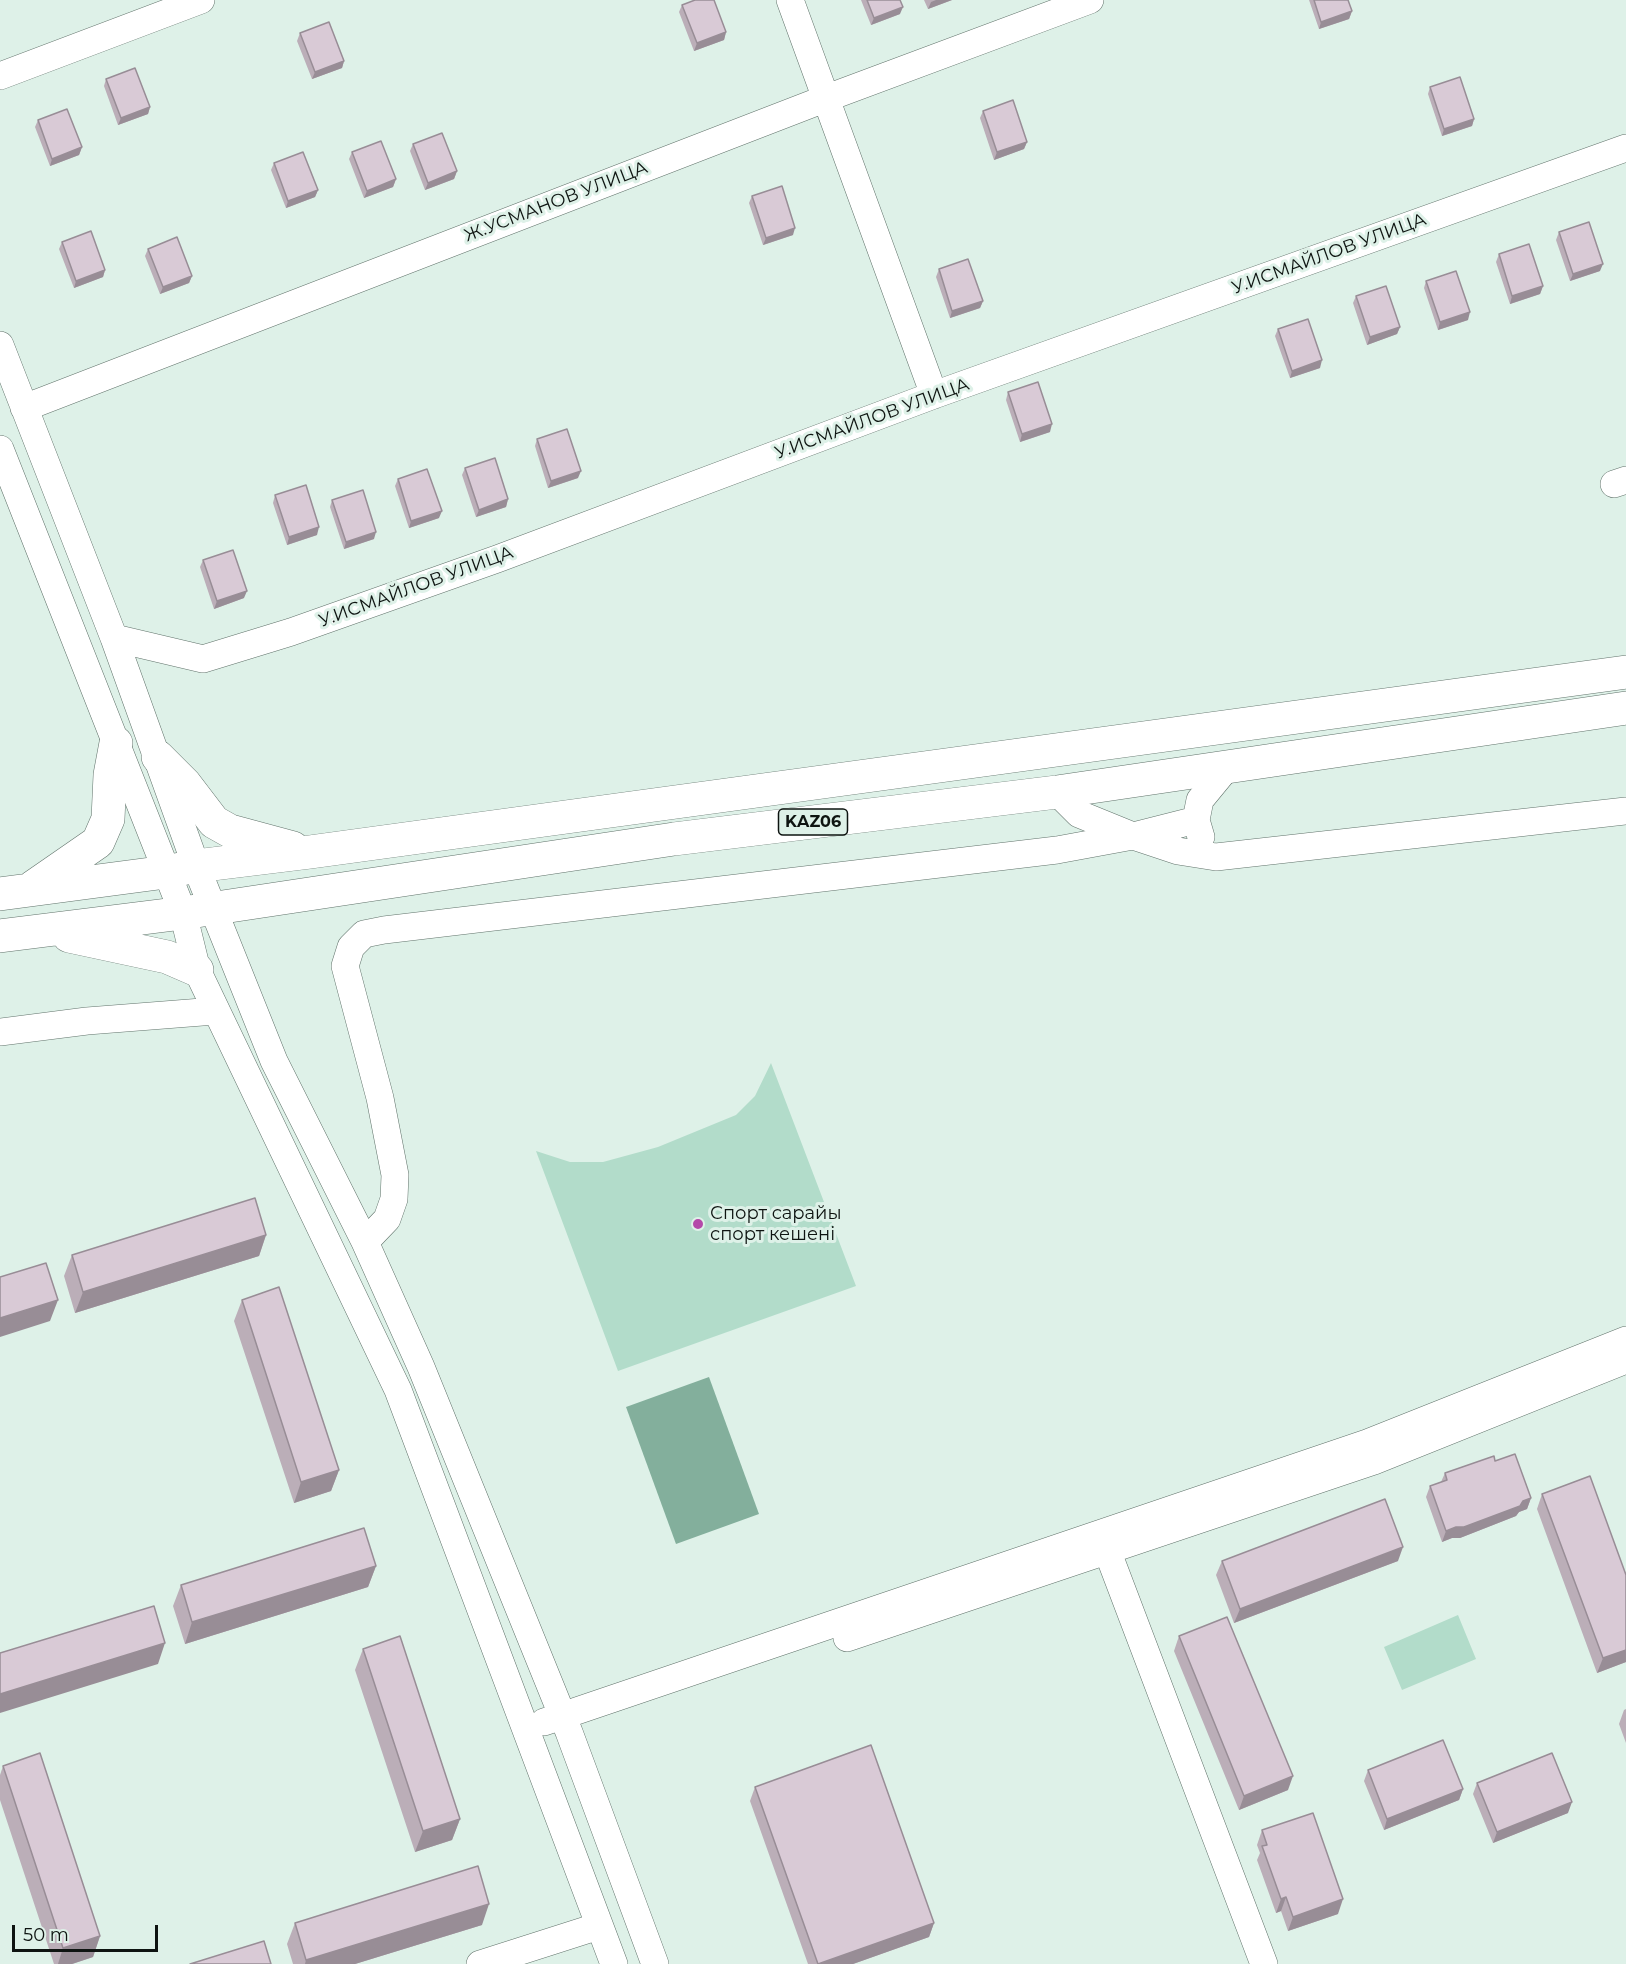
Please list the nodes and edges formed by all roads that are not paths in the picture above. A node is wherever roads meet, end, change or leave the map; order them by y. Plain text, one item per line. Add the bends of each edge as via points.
1 (201, 0) edge
2 (790, 0) edge
3 (1090, 0) edge
4 (0, 76) edge
5 (827, 98) junction
6 (1626, 148) edge
7 (0, 345) edge
8 (934, 395) junction
9 (24, 408) junction
10 (0, 449) edge
11 (114, 638) junction
12 (1626, 672) edge
13 (1626, 708) edge
14 (116, 743) junction
15 (158, 757) junction
16 (1228, 766) junction
17 (1057, 792) junction
18 (669, 803) junction
19 (1626, 811) edge
20 (1196, 820) junction
21 (1133, 836) junction
22 (674, 839) junction
23 (1057, 850) junction
24 (310, 852) junction
25 (1216, 856) junction
26 (181, 869) junction
27 (14, 892) edge
28 (198, 910) junction
29 (40, 931) junction
30 (0, 936) edge
31 (197, 969) junction
32 (215, 1011) junction
33 (0, 1032) edge
34 (365, 1242) junction
35 (1626, 1340) edge
36 (1626, 1360) edge
37 (1382, 1447) junction
38 (1107, 1550) junction
39 (565, 1724) junction
40 (529, 1737) junction
41 (599, 1926) junction
42 (480, 1964) edge
43 (614, 1964) edge
44 (655, 1964) edge
45 (1264, 1964) edge

1 - 4 street
2 - 5 street
3 - 5 street, Ж.УСМАНОВ УЛИЦА
5 - 8 street
5 - 9 street, Ж.УСМАНОВ УЛИЦА
6 - 8 street, У.ИСМАЙЛОВ УЛИЦА
7 - 9 street
8 - 11 street, У.ИСМАЙЛОВ УЛИЦА via 497,559 203,659
9 - 11 street
10 - 14 street
11 - 15 street
12 - 18 highway, KАZ06
13 - 16 highway, KАZ06
14 - 26 street
14 - 27 highway via 108,819 98,842
15 - 24 highway via 214,822 230,831
15 - 26 street
16 - 17 highway, KАZ06
16 - 20 street via 1200,800
17 - 21 street via 1079,814
17 - 22 highway, KАZ06
17 - 23 street via 1064,820
18 - 22 highway
18 - 24 highway, KАZ06
19 - 25 street
20 - 21 street
20 - 25 street via 1201,837
21 - 23 street
21 - 25 street via 1178,851
22 - 28 highway, KАZ06
23 - 34 street via 364,934 351,947 345,966 380,1098 395,1175 394,1199 387,1219
24 - 26 highway, KАZ06
26 - 27 highway, KАZ06
26 - 28 street
28 - 29 highway, KАZ06
28 - 31 street
28 - 34 street
29 - 30 highway, KАZ06
29 - 31 highway via 167,957
31 - 32 street
32 - 33 street
32 - 40 street via 398,1390
34 - 39 street via 421,1367
35 - 37 street
36 - 37 street
37 - 38 street
37 - 39 street
38 - 39 street
38 - 45 street
39 - 40 street
39 - 44 street
40 - 41 street
41 - 42 street
41 - 43 street

